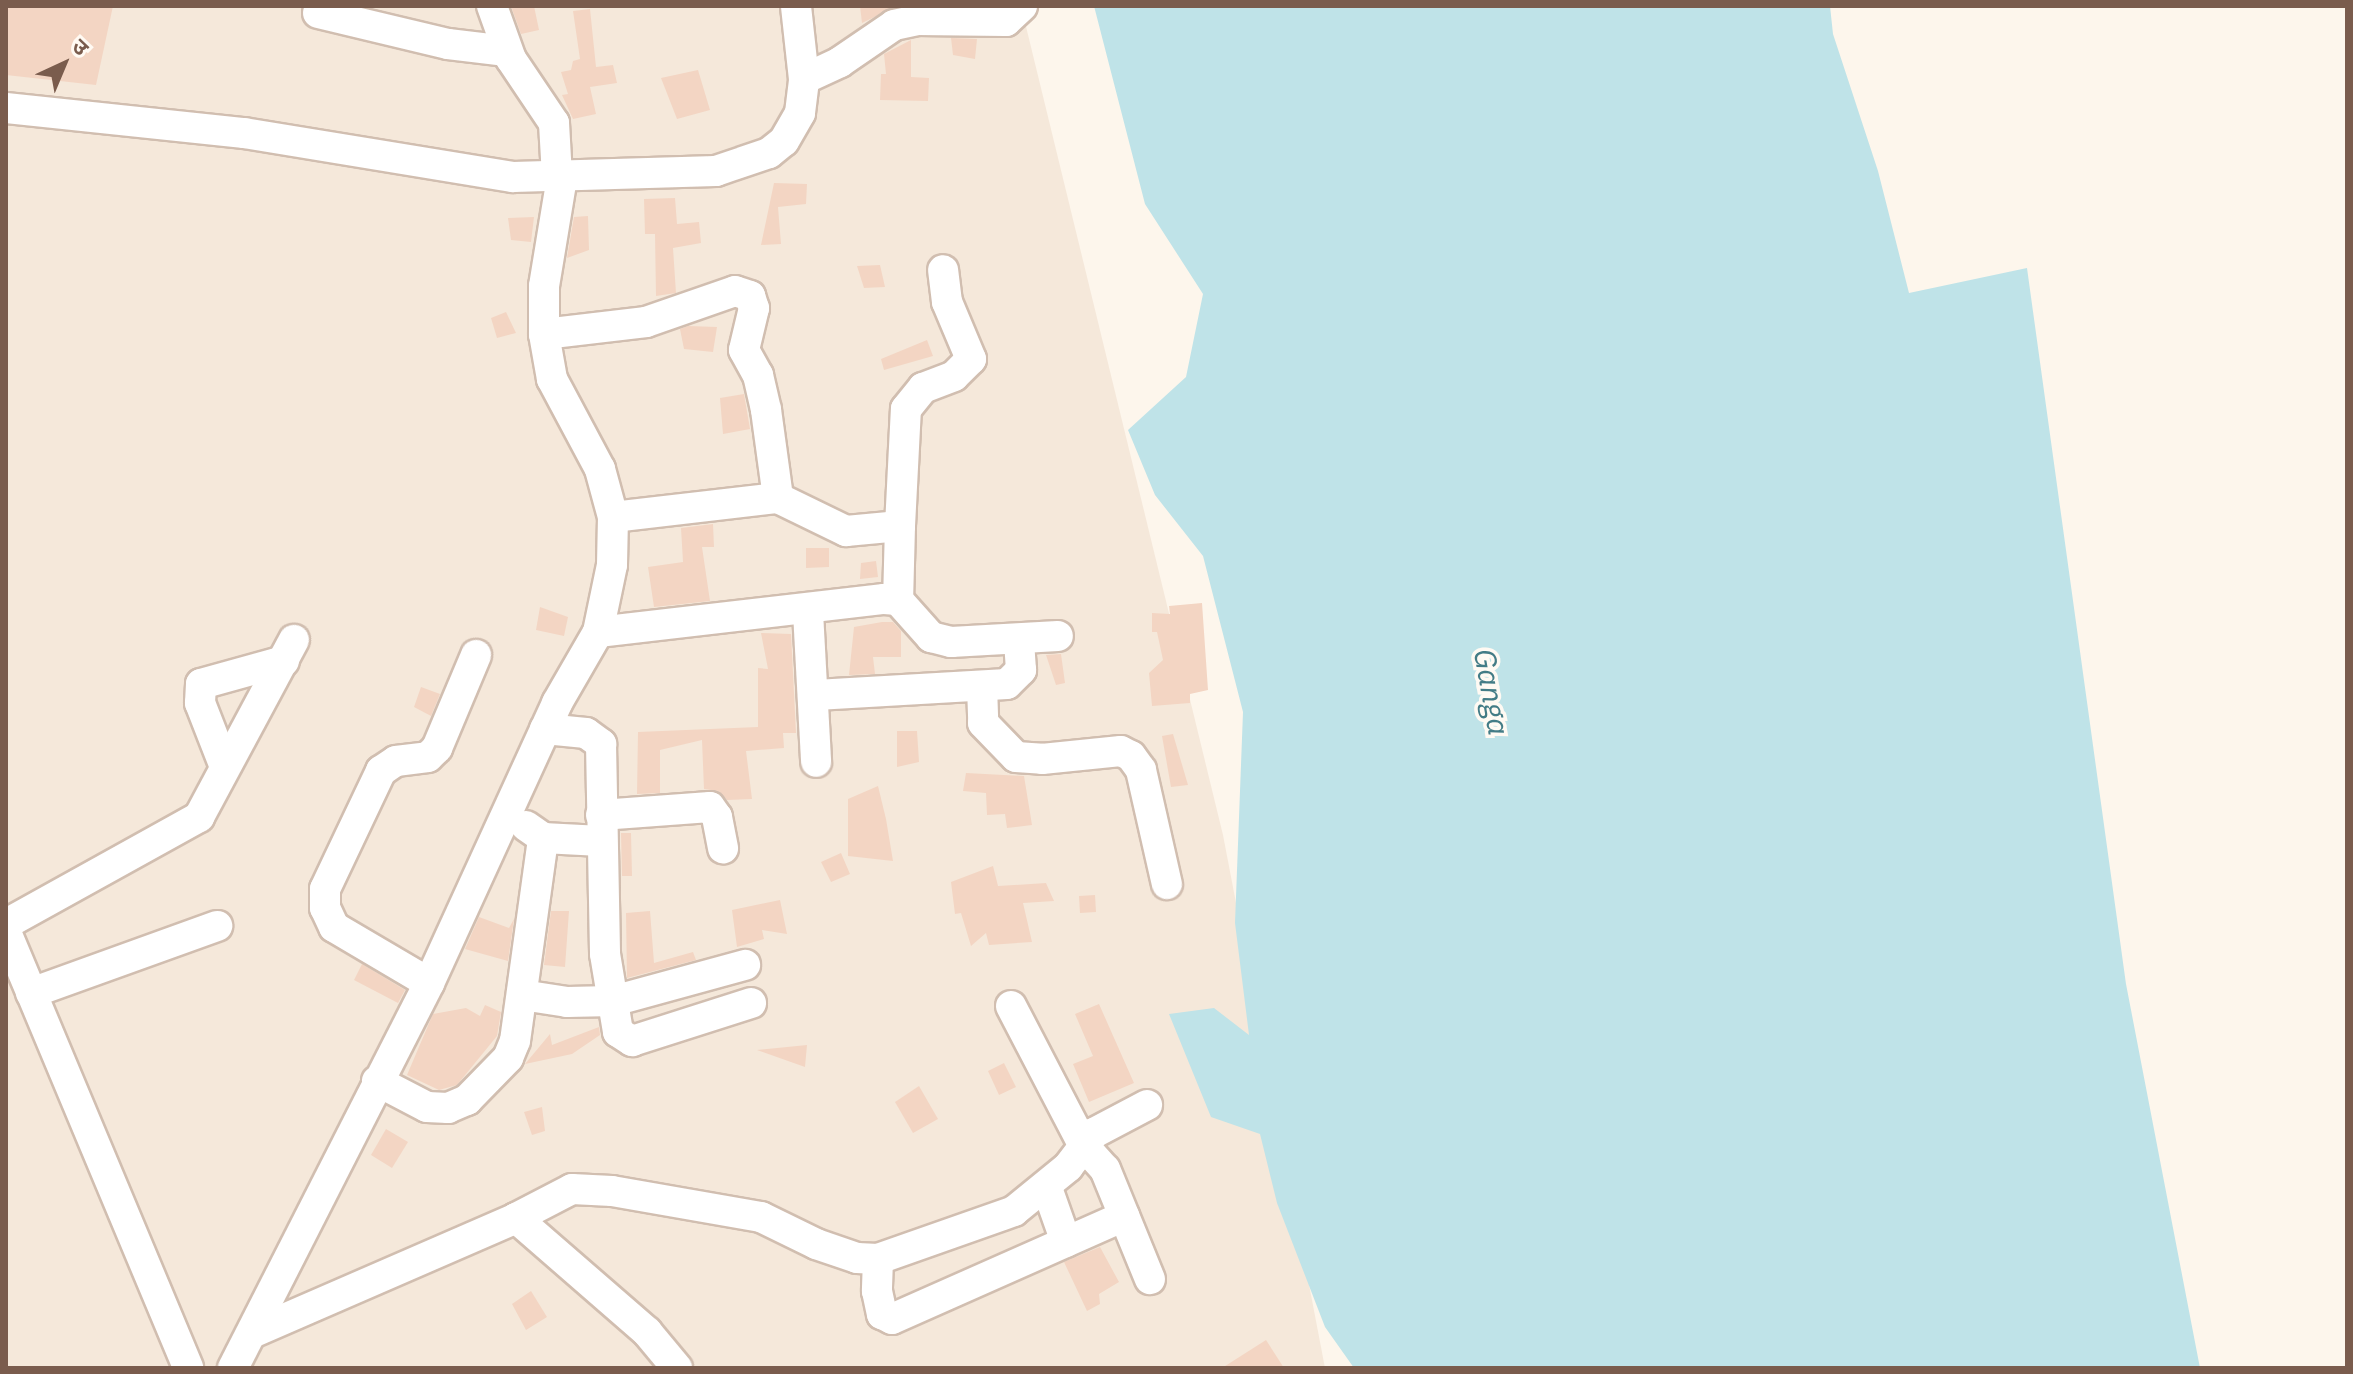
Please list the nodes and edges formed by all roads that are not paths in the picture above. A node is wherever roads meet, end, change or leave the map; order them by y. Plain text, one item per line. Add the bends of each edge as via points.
1 (492, 6) edge
2 (796, 6) edge
3 (1022, 6) edge
4 (318, 13) dead end
5 (507, 51) junction
6 (804, 79) junction
7 (6, 108) edge
8 (560, 177) junction
9 (943, 270) dead end
10 (544, 334) junction
11 (778, 498) junction
12 (613, 517) junction
13 (900, 526) junction
14 (898, 600) junction
15 (808, 612) junction
16 (598, 632) junction
17 (1058, 636) dead end
18 (1019, 641) junction
19 (476, 655) dead end
20 (982, 686) junction
21 (816, 695) junction
22 (545, 729) junction
23 (816, 762) dead end
24 (225, 767) junction
25 (511, 805) junction
26 (601, 828) junction
27 (543, 838) junction
28 (723, 848) dead end
29 (1167, 884) dead end
30 (6, 924) edge
31 (217, 926) dead end
32 (6, 932) edge
33 (745, 965) dead end
34 (429, 983) junction
35 (31, 993) junction
36 (522, 995) junction
37 (613, 1001) junction
38 (751, 1003) dead end
39 (1011, 1006) dead end
40 (377, 1081) junction
41 (1147, 1105) dead end
42 (1084, 1146) junction
43 (1047, 1188) junction
44 (1124, 1216) junction
45 (516, 1218) junction
46 (1066, 1242) junction
47 (878, 1259) junction
48 (1150, 1279) dead end
49 (252, 1333) junction
50 (188, 1368) edge
51 (233, 1368) edge
52 (677, 1368) edge

1 - 5 street
2 - 6 street
3 - 6 street via 1006,21 917,20 894,25
4 - 5 street via 448,44
5 - 8 street via 554,123
6 - 8 street via 800,113 791,132 757,160 716,171
7 - 8 street via 244,133 513,177
8 - 10 street via 544,286
9 - 13 street via 947,302 971,359 954,376 923,388 906,409
10 - 11 street via 646,322 735,291 750,296 754,308 744,350 758,375
10 - 12 street via 556,391 600,469
11 - 12 street
11 - 13 street via 846,531
12 - 16 street via 612,565
13 - 14 street
14 - 15 street
14 - 18 street via 931,637
15 - 16 street
15 - 21 street
16 - 22 street
17 - 18 street
18 - 20 street via 1022,664 1016,678
19 - 34 street via 437,748 428,757 396,761 381,771 325,889 325,908 334,927
20 - 21 street
20 - 29 street via 983,723 1016,757 1121,751 1131,756 1141,770
21 - 23 street
22 - 25 street
22 - 26 street via 586,733 601,744
24 - 24 street via 289,650 201,684 200,703
24 - 30 street via 199,817
25 - 27 street
25 - 34 street
26 - 27 street
26 - 28 street via 710,807
26 - 37 street via 605,954
27 - 36 street
31 - 35 street
32 - 35 street
33 - 37 street
34 - 40 street
35 - 50 street
36 - 37 street
36 - 40 street via 508,1058 467,1100 448,1108 427,1107
37 - 38 street via 618,1032 632,1041
39 - 42 street
40 - 49 street
41 - 42 street via 1094,1133
42 - 43 street
42 - 44 street via 1105,1169
43 - 46 street
43 - 47 street via 1014,1211
44 - 46 street
44 - 48 street
45 - 47 street via 572,1189 612,1191 761,1217 816,1244
45 - 49 street
45 - 52 street via 647,1332
46 - 47 street via 892,1319 882,1314
49 - 51 street

